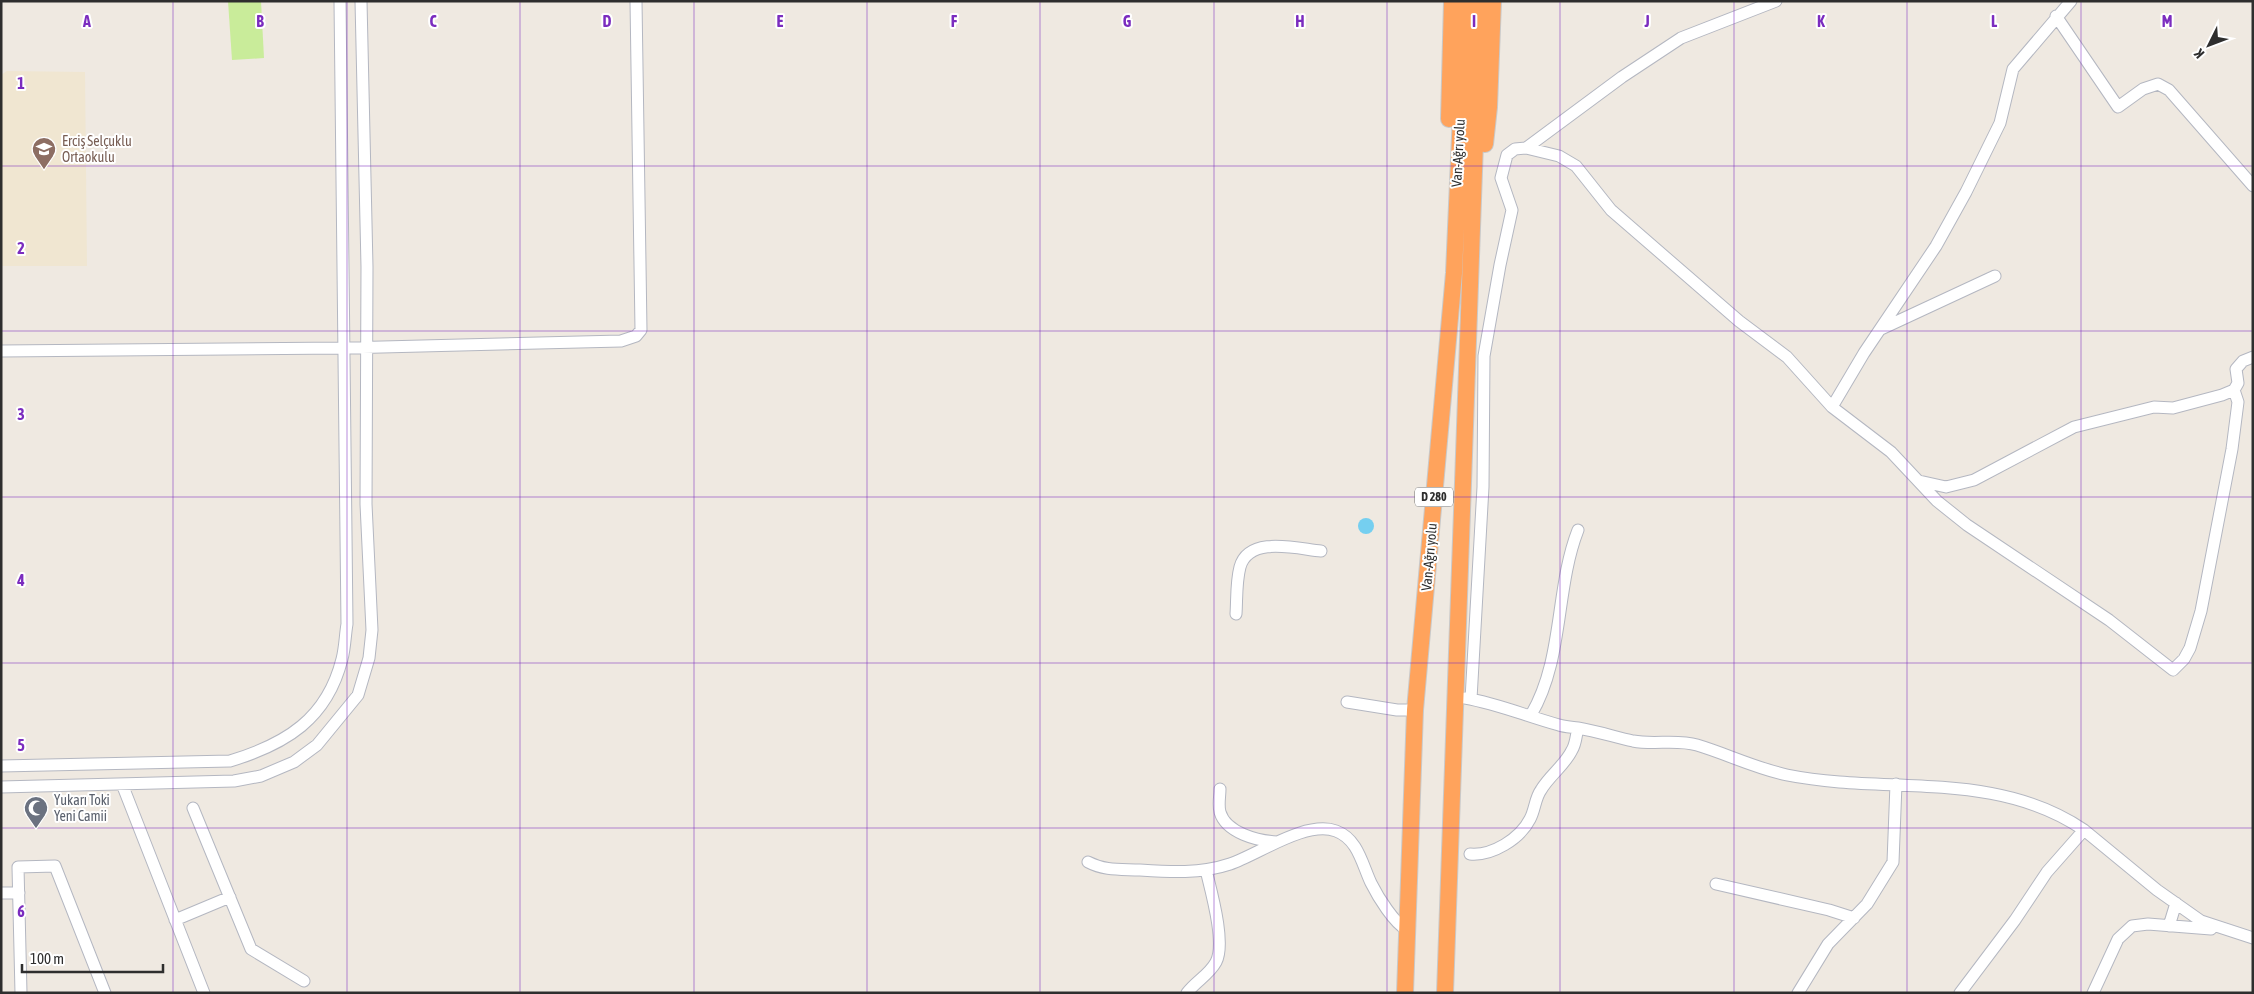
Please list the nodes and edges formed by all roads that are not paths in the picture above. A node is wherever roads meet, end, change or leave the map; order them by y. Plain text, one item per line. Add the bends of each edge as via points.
1 (340, 1) edge
2 (361, 1) edge
3 (636, 1) edge
4 (1452, 1) edge
5 (1466, 1) edge
6 (1480, 1) edge
7 (1494, 1) edge
8 (1776, 1) edge
9 (2071, 1) edge
10 (2056, 16) junction
11 (1526, 148) junction
12 (2253, 186) edge
13 (1455, 204) junction
14 (1472, 205) junction
15 (1995, 276) dead end
16 (1880, 329) junction
17 (367, 347) junction
18 (343, 348) junction
19 (1, 351) edge
20 (2253, 357) edge
21 (2234, 390) junction
22 (1832, 407) junction
23 (1919, 481) junction
24 (1578, 530) dead end
25 (1321, 551) dead end
26 (1236, 614) dead end
27 (1463, 700) junction
28 (1347, 702) dead end
29 (1415, 710) junction
30 (1531, 714) junction
31 (1578, 728) junction
32 (1, 766) edge
33 (122, 784) junction
34 (1896, 784) junction
35 (1, 787) edge
36 (1220, 789) dead end
37 (193, 808) dead end
38 (2084, 830) junction
39 (1278, 842) junction
40 (1470, 854) dead end
41 (1088, 862) dead end
42 (1206, 870) junction
43 (1716, 884) dead end
44 (1, 893) edge
45 (19, 893) junction
46 (230, 896) junction
47 (2176, 903) junction
48 (1854, 918) junction
49 (175, 920) junction
50 (2169, 926) junction
51 (2221, 929) junction
52 (1407, 930) junction
53 (2253, 938) edge
54 (304, 981) dead end
55 (21, 993) edge
56 (105, 993) edge
57 (204, 993) edge
58 (1187, 993) edge
59 (1405, 993) edge
60 (1445, 993) edge
61 (1798, 993) edge
62 (1960, 993) edge
63 (2093, 993) edge

1 - 18 street
2 - 17 street
3 - 17 street via 641,330 636,336 621,341
4 - 13 highway via 1449,118
5 - 13 highway, Van-Ağrı yolu / D 280
6 - 14 highway, D 280
7 - 14 highway via 1490,107 1482,168
8 - 11 street via 1681,38 1622,76
9 - 10 street
10 - 12 street via 2118,107 2143,89 2158,84 2169,90
10 - 16 street via 2013,69 2000,123 1966,192 1936,246
11 - 22 street via 1559,156 1576,166 1611,210 1739,321 1787,357
11 - 27 street via 1515,149 1507,155 1501,178 1512,210 1484,356 1483,487
13 - 29 highway, Van-Ağrı yolu / D 280 via 1454,273
14 - 27 highway, D 280
15 - 16 street
16 - 22 street
17 - 18 street
17 - 33 street via 366,504 372,630 370,658 358,695 317,745 294,762 262,776
18 - 19 street
18 - 32 street via 347,624 342,659 330,691 309,720 286,740 230,761
20 - 21 street via 2236,369 2238,383
21 - 23 street via 2173,408 2154,407 2074,427 1974,480 1946,487
21 - 23 street via 2238,402 2232,449 2204,598 2190,648 2172,670 2109,620 1967,526
22 - 23 street via 1891,452
24 - 30 street via 1570,550 1552,664
25 - 26 street via 1284,546 1249,554 1240,569
27 - 30 street
27 - 60 highway, D 280
28 - 29 street
29 - 52 highway, Van-Ağrı yolu / D 280
30 - 31 street via 1562,726
31 - 34 street via 1640,742 1696,745 1787,775 1827,781
31 - 40 street via 1573,750 1540,791 1531,818 1523,830 1490,852
33 - 35 street
33 - 49 street
34 - 38 street via 1946,786 2030,802
34 - 48 street via 1893,862 1867,904
36 - 39 street via 1220,814 1226,823 1254,838
37 - 46 street
38 - 47 street
38 - 62 street via 2047,872
39 - 42 street via 1231,863
39 - 52 street via 1319,829 1342,833 1364,860 1371,883 1392,917
41 - 42 street via 1109,870 1159,873
42 - 58 street via 1220,948 1217,961
43 - 48 street
44 - 45 street
45 - 55 street
45 - 56 street via 18,867 55,866
46 - 49 street
46 - 54 street via 252,949
47 - 50 street
47 - 51 street via 2201,921
48 - 61 street via 1828,944
49 - 57 street
50 - 51 street
50 - 63 street via 2132,926 2118,939
51 - 53 street
52 - 59 highway, Van-Ağrı yolu / D 280

